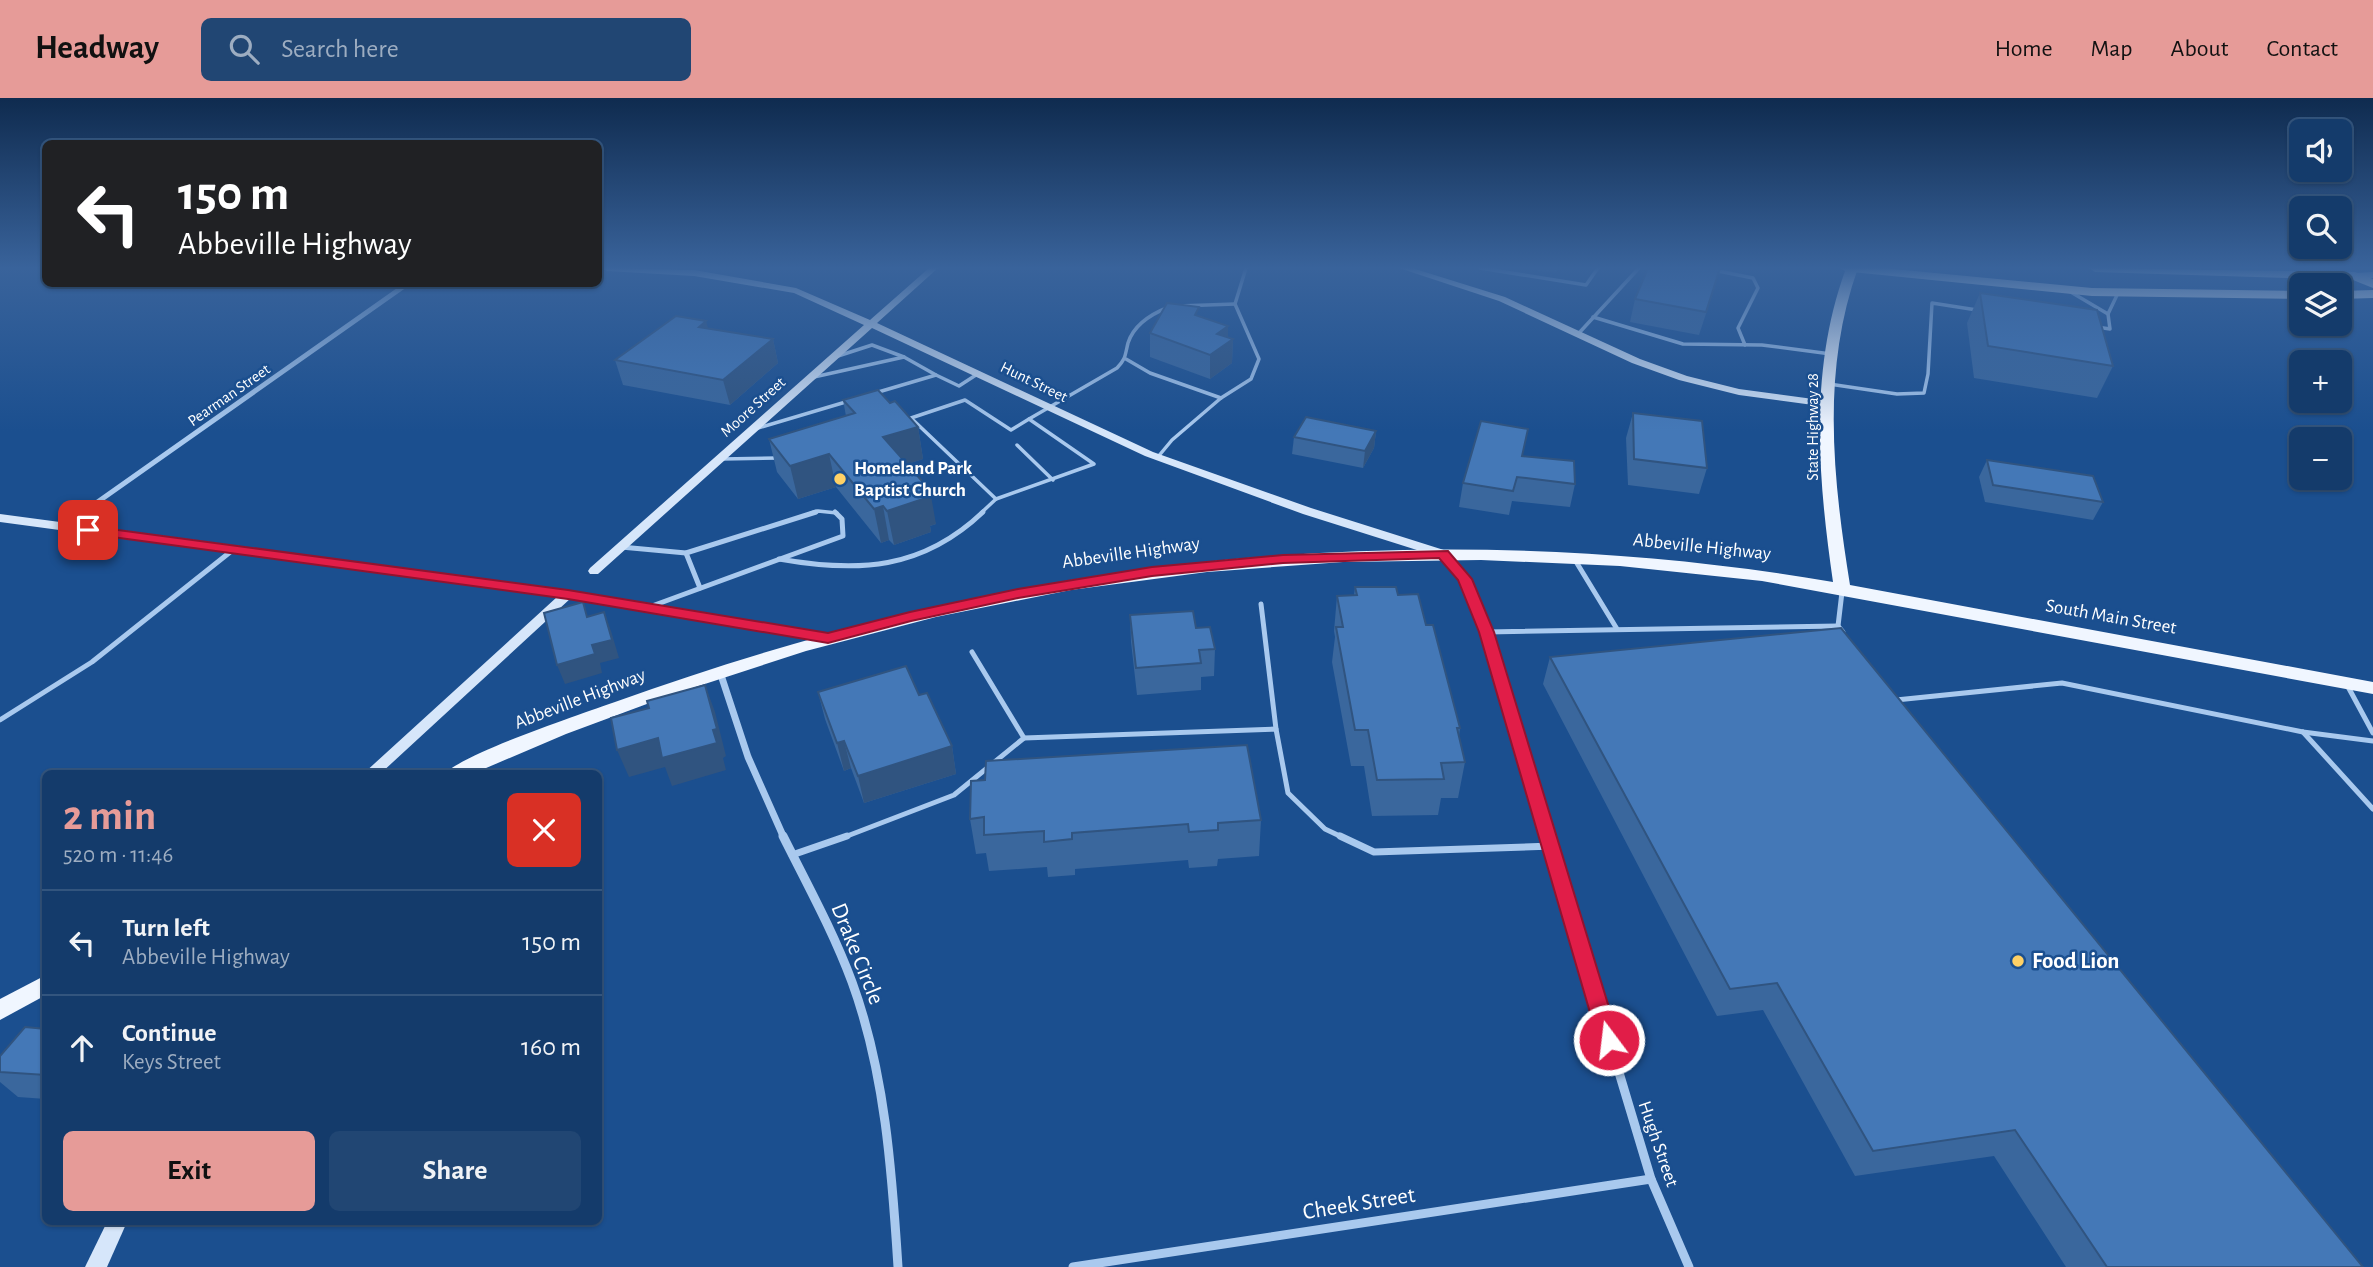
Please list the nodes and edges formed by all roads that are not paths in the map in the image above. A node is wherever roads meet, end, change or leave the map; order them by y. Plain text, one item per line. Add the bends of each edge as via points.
1 (352, 323) edge
2 (870, 323) edge
3 (1139, 323) edge
4 (1243, 323) edge
5 (1555, 323) edge
6 (1588, 323) edge
7 (1612, 323) edge
8 (1741, 323) edge
9 (1834, 323) edge
10 (1931, 323) edge
11 (2109, 323) edge
12 (873, 324) junction
13 (2096, 327) edge
14 (1578, 333) junction
15 (1745, 345) junction
16 (1831, 354) junction
17 (835, 357) junction
18 (904, 357) junction
19 (1126, 359) junction
20 (979, 373) junction
21 (936, 375) junction
22 (812, 377) junction
23 (1829, 384) junction
24 (871, 395) edge
25 (858, 398) edge
26 (1221, 398) junction
27 (1828, 404) junction
28 (1048, 407) junction
29 (1029, 419) junction
30 (753, 430) junction
31 (1017, 445) dead end
32 (789, 455) edge
33 (1157, 458) junction
34 (720, 459) junction
35 (1053, 480) junction
36 (996, 499) junction
37 (0, 518) edge
38 (64, 526) junction
39 (621, 547) junction
40 (234, 549) junction
41 (686, 554) junction
42 (1443, 554) junction
43 (1574, 557) junction
44 (779, 559) junction
45 (594, 571) dead end
46 (700, 588) junction
47 (1842, 588) junction
48 (568, 594) junction
49 (1261, 604) dead end
50 (645, 609) junction
51 (1838, 626) junction
52 (1617, 629) junction
53 (1487, 632) junction
54 (1846, 637) edge
55 (828, 638) junction
56 (972, 652) dead end
57 (719, 672) junction
58 (2345, 683) junction
59 (2373, 688) edge
60 (1886, 690) edge
61 (1894, 700) junction
62 (1902, 710) edge
63 (0, 720) edge
64 (1276, 729) junction
65 (2303, 732) junction
66 (2373, 733) edge
67 (1024, 737) junction
68 (2373, 741) edge
69 (374, 770) edge
70 (464, 770) edge
71 (2373, 809) edge
72 (1553, 846) junction
73 (792, 855) junction
74 (42, 986) edge
75 (0, 1010) edge
76 (1651, 1179) junction
77 (116, 1225) edge
78 (96, 1267) edge
79 (898, 1267) edge
80 (1073, 1267) edge
81 (1689, 1267) edge

1 - 38 street, Pearman Street
2 - 12 street, Hunt Street
3 - 19 lane via 1126,348
4 - 26 lane via 1259,359 1251,379
5 - 14 street
6 - 14 lane
7 - 15 lane via 1683,344
8 - 15 lane via 1738,328
9 - 16 main road, State Highway 28
10 - 23 lane via 1924,393 1897,394
11 - 13 lane via 2110,329
12 - 17 street, Moore Street
12 - 20 street, Hunt Street
14 - 27 street via 1684,378 1740,392
15 - 16 lane
16 - 23 main road, State Highway 28
17 - 18 lane via 872,345
17 - 22 street, Moore Street
18 - 21 lane
18 - 22 lane
19 - 26 lane via 1158,376
19 - 28 lane
20 - 21 lane via 959,386
20 - 28 street, Hunt Street
21 - 24 lane
22 - 30 street, Moore Street
23 - 27 main road, State Highway 28
25 - 30 lane
26 - 33 lane
27 - 47 main road, State Highway 28 via 1833,533
28 - 29 lane
28 - 33 street, Hunt Street
29 - 35 lane via 1094,464
29 - 36 lane via 1011,430 965,400 911,418
30 - 34 street, Moore Street
31 - 35 lane
32 - 34 lane
33 - 42 street, Hunt Street
34 - 39 street, Moore Street
35 - 36 lane
36 - 44 lane via 973,524 918,557 875,566 812,566
37 - 38 street
38 - 40 street
39 - 41 lane
39 - 45 street, Moore Street
40 - 48 street
40 - 63 lane via 150,620 35,701
41 - 44 lane via 818,511 835,511 842,519 843,536
41 - 46 lane
42 - 43 main road, Abbeville Highway
42 - 53 street, Hugh Street via 1465,579
42 - 55 main road, Abbeville Highway via 1258,561 1139,573 1005,596
43 - 47 main road, Abbeville Highway
43 - 52 lane
44 - 46 lane
46 - 50 lane
47 - 51 lane
47 - 58 main road, South Main Street
48 - 50 street
48 - 69 street
49 - 64 lane
50 - 55 street
51 - 52 lane
51 - 54 lane
52 - 53 lane
53 - 72 street, Hugh Street
55 - 57 main road, Abbeville Highway
56 - 67 lane
57 - 70 main road, Abbeville Highway
57 - 73 street, Drake Circle via 736,726
58 - 59 main road, South Main Street
58 - 66 lane
60 - 61 lane
61 - 62 lane
61 - 65 lane via 2062,683
64 - 67 lane
64 - 72 lane via 1288,793 1325,829 1374,852
65 - 68 lane
65 - 71 lane
67 - 73 lane via 954,795
72 - 76 street, Hugh Street
73 - 79 street, Drake Circle via 861,1009 894,1186
74 - 75 main road
76 - 80 street, Cheek Street
76 - 81 street, Hugh Street
77 - 78 street

